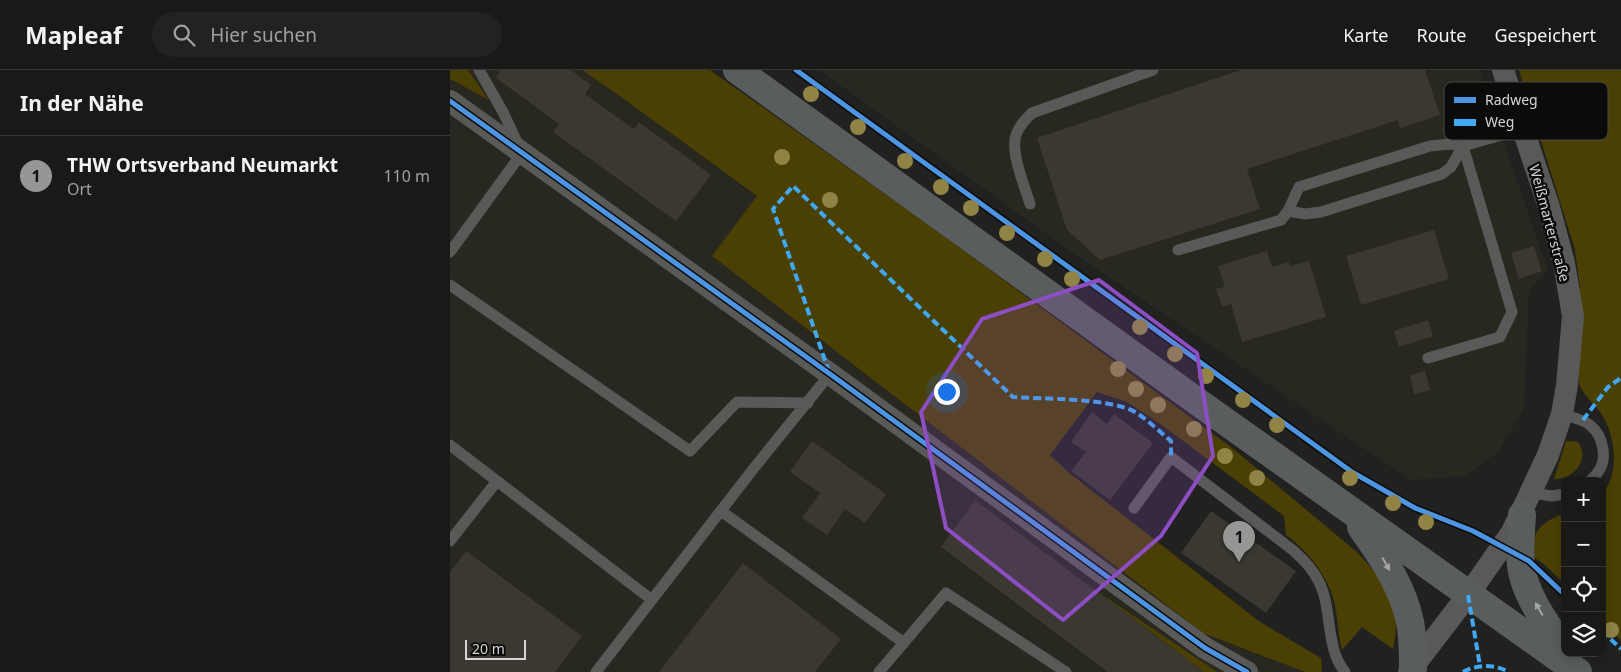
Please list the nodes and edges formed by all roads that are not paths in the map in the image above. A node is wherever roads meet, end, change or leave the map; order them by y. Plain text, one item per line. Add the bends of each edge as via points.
1 (479, 70) edge
2 (737, 70) edge
3 (1153, 70) edge
4 (1503, 70) edge
5 (1507, 82) edge
6 (450, 100) edge
7 (1485, 140) edge
8 (1527, 140) edge
9 (1464, 146) junction
10 (522, 153) junction
11 (1030, 204) dead end
12 (1288, 211) junction
13 (1178, 250) dead end
14 (450, 252) edge
15 (450, 285) edge
16 (1428, 358) dead end
17 (830, 374) junction
18 (808, 403) junction
19 (1562, 414) junction
20 (450, 446) edge
21 (1594, 477) edge
22 (497, 481) junction
23 (1561, 495) edge
24 (1527, 504) junction
25 (1134, 508) dead end
26 (1348, 510) junction
27 (721, 511) junction
28 (450, 541) edge
29 (1468, 595) junction
30 (652, 600) junction
31 (904, 642) junction
32 (1561, 644) edge
33 (1570, 657) edge
34 (1411, 670) edge
35 (596, 672) edge
36 (879, 672) edge
37 (1066, 672) edge
38 (1247, 672) edge
39 (1345, 672) edge
40 (1580, 672) edge

1 - 10 lane
2 - 26 main road
3 - 11 lane via 1032,114 1022,123 1015,136 1014,149
4 - 5 street, Weißmarterstraße
6 - 10 street
7 - 9 lane
8 - 19 street, Weißmarterstraße via 1564,263 1573,316
9 - 12 lane via 1442,174 1321,212
9 - 12 lane via 1430,146 1299,187
9 - 16 lane via 1512,312 1500,337
10 - 14 lane
10 - 17 street
12 - 13 lane via 1281,220
15 - 18 lane via 690,451 737,402
17 - 18 lane
17 - 38 street via 1206,648
18 - 27 lane
19 - 21 lane via 1583,420 1598,436 1604,459
19 - 24 street, Weißmarterstraße
20 - 22 lane
22 - 28 lane
22 - 30 lane
23 - 24 lane
24 - 29 street, Weißmarterstraße via 1503,547
32 -> 24 main road via 1523,578 1520,556
25 - 39 lane via 1171,457 1294,551 1308,564 1319,583 1336,659
26 - 29 main road
26 -> 34 main road via 1384,561 1405,604 1413,638
27 - 30 lane
27 - 31 lane
29 - 34 street, Weißmarterstraße
29 - 40 main road
30 - 35 lane
31 - 36 lane
31 - 37 lane via 946,593
33 - 40 main road

